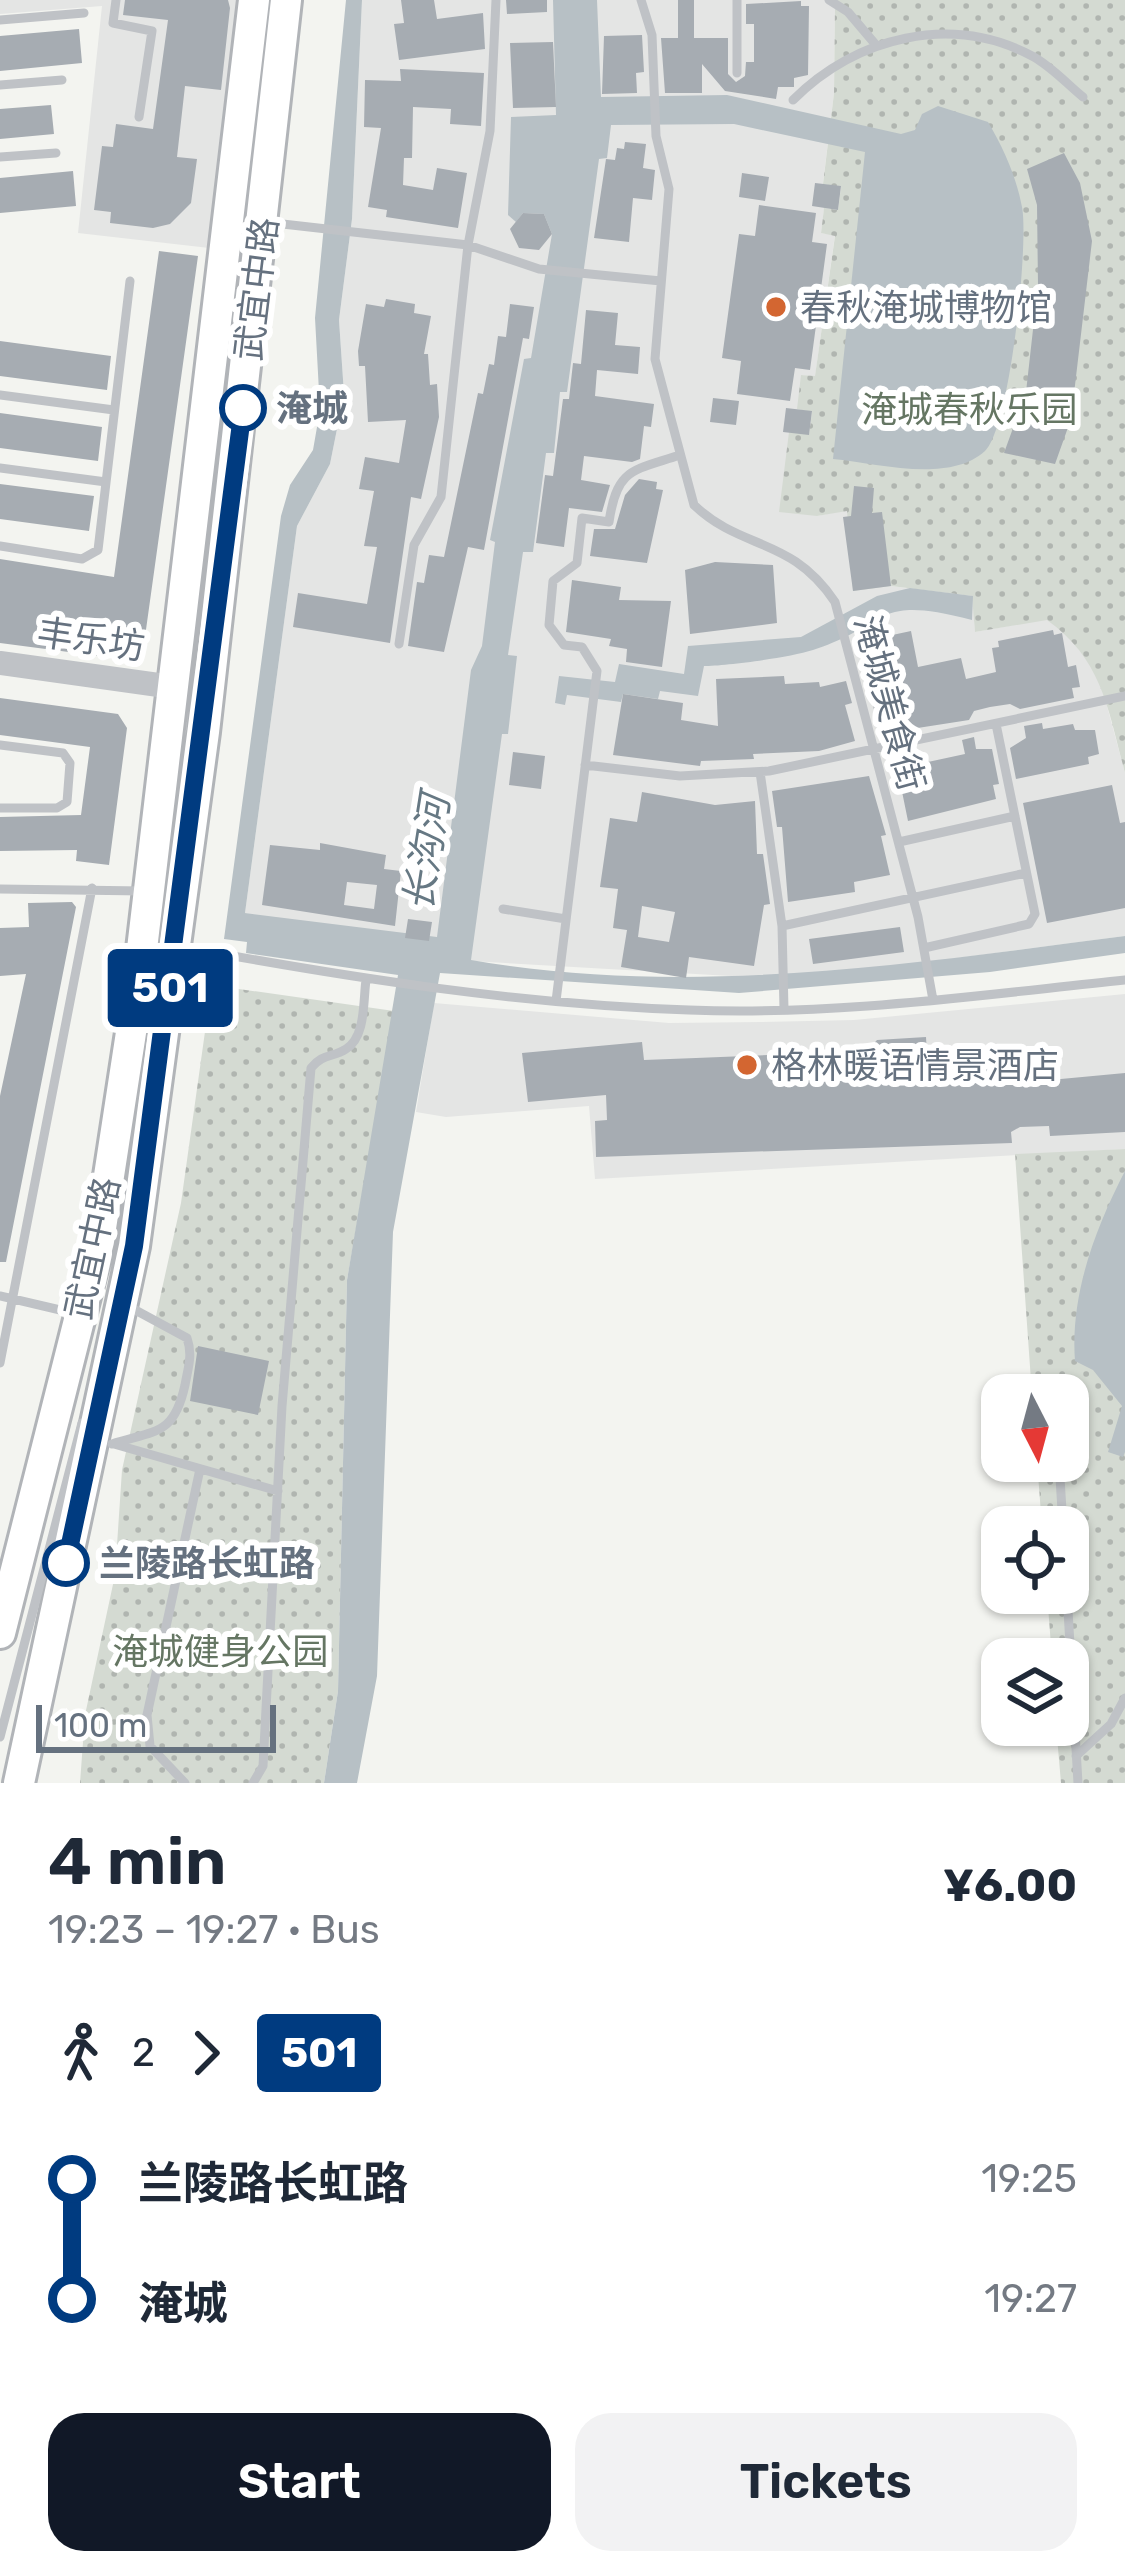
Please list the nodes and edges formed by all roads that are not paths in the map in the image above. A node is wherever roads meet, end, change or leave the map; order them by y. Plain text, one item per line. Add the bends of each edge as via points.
1 (116, 0) edge
2 (254, 0) edge
3 (286, 0) edge
4 (496, 0) edge
5 (640, 0) edge
6 (737, 0) edge
7 (829, 0) edge
8 (84, 13) dead end
9 (0, 20) edge
10 (876, 45) junction
11 (737, 73) dead end
12 (62, 80) dead end
13 (0, 86) edge
14 (1083, 97) dead end
15 (793, 100) dead end
16 (140, 117) dead end
17 (56, 153) dead end
18 (0, 157) edge
19 (265, 222) junction
20 (468, 245) junction
21 (130, 281) dead end
22 (662, 281) junction
23 (0, 395) edge
24 (114, 410) junction
25 (680, 455) junction
26 (0, 468) edge
27 (106, 482) junction
28 (0, 547) edge
29 (399, 644) dead end
30 (0, 663) edge
31 (173, 687) junction
32 (1125, 696) edge
33 (995, 724) junction
34 (0, 745) edge
35 (875, 751) junction
36 (585, 765) junction
37 (760, 772) junction
38 (0, 808) edge
39 (1015, 816) junction
40 (899, 842) junction
41 (1027, 873) junction
42 (92, 888) junction
43 (0, 889) edge
44 (913, 898) junction
45 (162, 899) junction
46 (503, 909) dead end
47 (566, 919) junction
48 (782, 926) junction
49 (171, 937) junction
50 (924, 948) junction
51 (366, 980) junction
52 (1125, 980) edge
53 (934, 1000) junction
54 (556, 1001) junction
55 (784, 1010) junction
56 (0, 1296) edge
57 (16, 1300) junction
58 (122, 1302) junction
59 (78, 1315) junction
60 (0, 1363) edge
61 (107, 1370) junction
62 (102, 1441) junction
63 (200, 1469) junction
64 (278, 1491) junction
65 (1068, 1614) edge
66 (0, 1633) edge
67 (1125, 1698) edge
68 (34, 1712) junction
69 (0, 1737) edge
70 (1076, 1756) junction
71 (19, 1783) edge
72 (45, 1783) edge
73 (185, 1783) edge
74 (253, 1783) edge
75 (1078, 1783) edge

1 - 16 lane via 112,23 152,31
2 - 31 main road, 武宜中路
3 - 19 main road, 武宜中路
4 - 20 lane via 490,130
5 - 22 lane, 淹城美食街 via 652,34 656,136 669,189
6 - 11 lane
7 - 10 lane
8 - 9 lane
10 - 14 lane via 939,32 986,37 1035,57
10 - 15 lane via 816,77
12 - 13 lane
17 - 18 lane
19 - 20 lane
19 - 45 main road, 武宜中路
20 - 22 lane via 539,269
20 - 29 lane via 441,497 414,545
21 - 24 lane
22 - 25 lane, 淹城美食街 via 655,359
23 - 24 lane
24 - 27 lane
25 - 35 lane, 淹城美食街 via 694,505 710,521 783,549 815,572 836,602
25 - 36 lane via 629,472 614,486 610,522 582,518 577,563 553,581 549,625 564,645 582,647 597,671
26 - 27 lane
27 - 28 lane via 98,550 82,559
30 - 31 street, 丰乐坊
31 - 45 main road, 武宜中路
32 - 33 lane
33 - 35 lane
33 - 39 lane
34 - 38 lane via 63,753 70,763 67,802
35 - 37 lane
35 - 40 lane, 淹城美食街
36 - 37 lane via 680,776
36 - 47 lane
37 - 48 lane
39 - 40 lane
39 - 41 lane
40 - 44 lane, 淹城美食街
41 - 44 lane
41 - 50 lane via 1035,914 1029,924
42 - 43 lane
42 - 45 lane
42 - 57 lane
44 - 48 lane
44 - 50 lane, 淹城美食街
45 - 49 main road, 武宜中路
45 - 59 main road, 武宜中路
46 - 47 lane
47 - 54 lane
48 - 55 lane
49 - 51 lane
49 - 58 main road, 武宜中路
50 - 53 lane, 淹城美食街
51 - 54 lane
51 - 64 lane via 359,1036 311,1068
52 - 53 lane
53 - 55 lane
54 - 55 lane
56 - 57 lane
57 - 59 lane
57 - 60 lane
58 - 61 main road, 武宜中路
58 - 62 lane via 187,1338 191,1351 178,1418
59 - 66 main road, 武宜中路
61 - 62 main road, 武宜中路
61 - 69 lane via 79,1431
62 - 63 lane
62 - 68 main road, 武宜中路
63 - 64 lane
63 - 73 lane via 147,1715 150,1746
64 - 74 lane via 263,1766
65 - 70 lane
67 - 70 lane via 1111,1724
68 - 71 main road, 武宜中路
68 - 72 main road
70 - 75 lane

